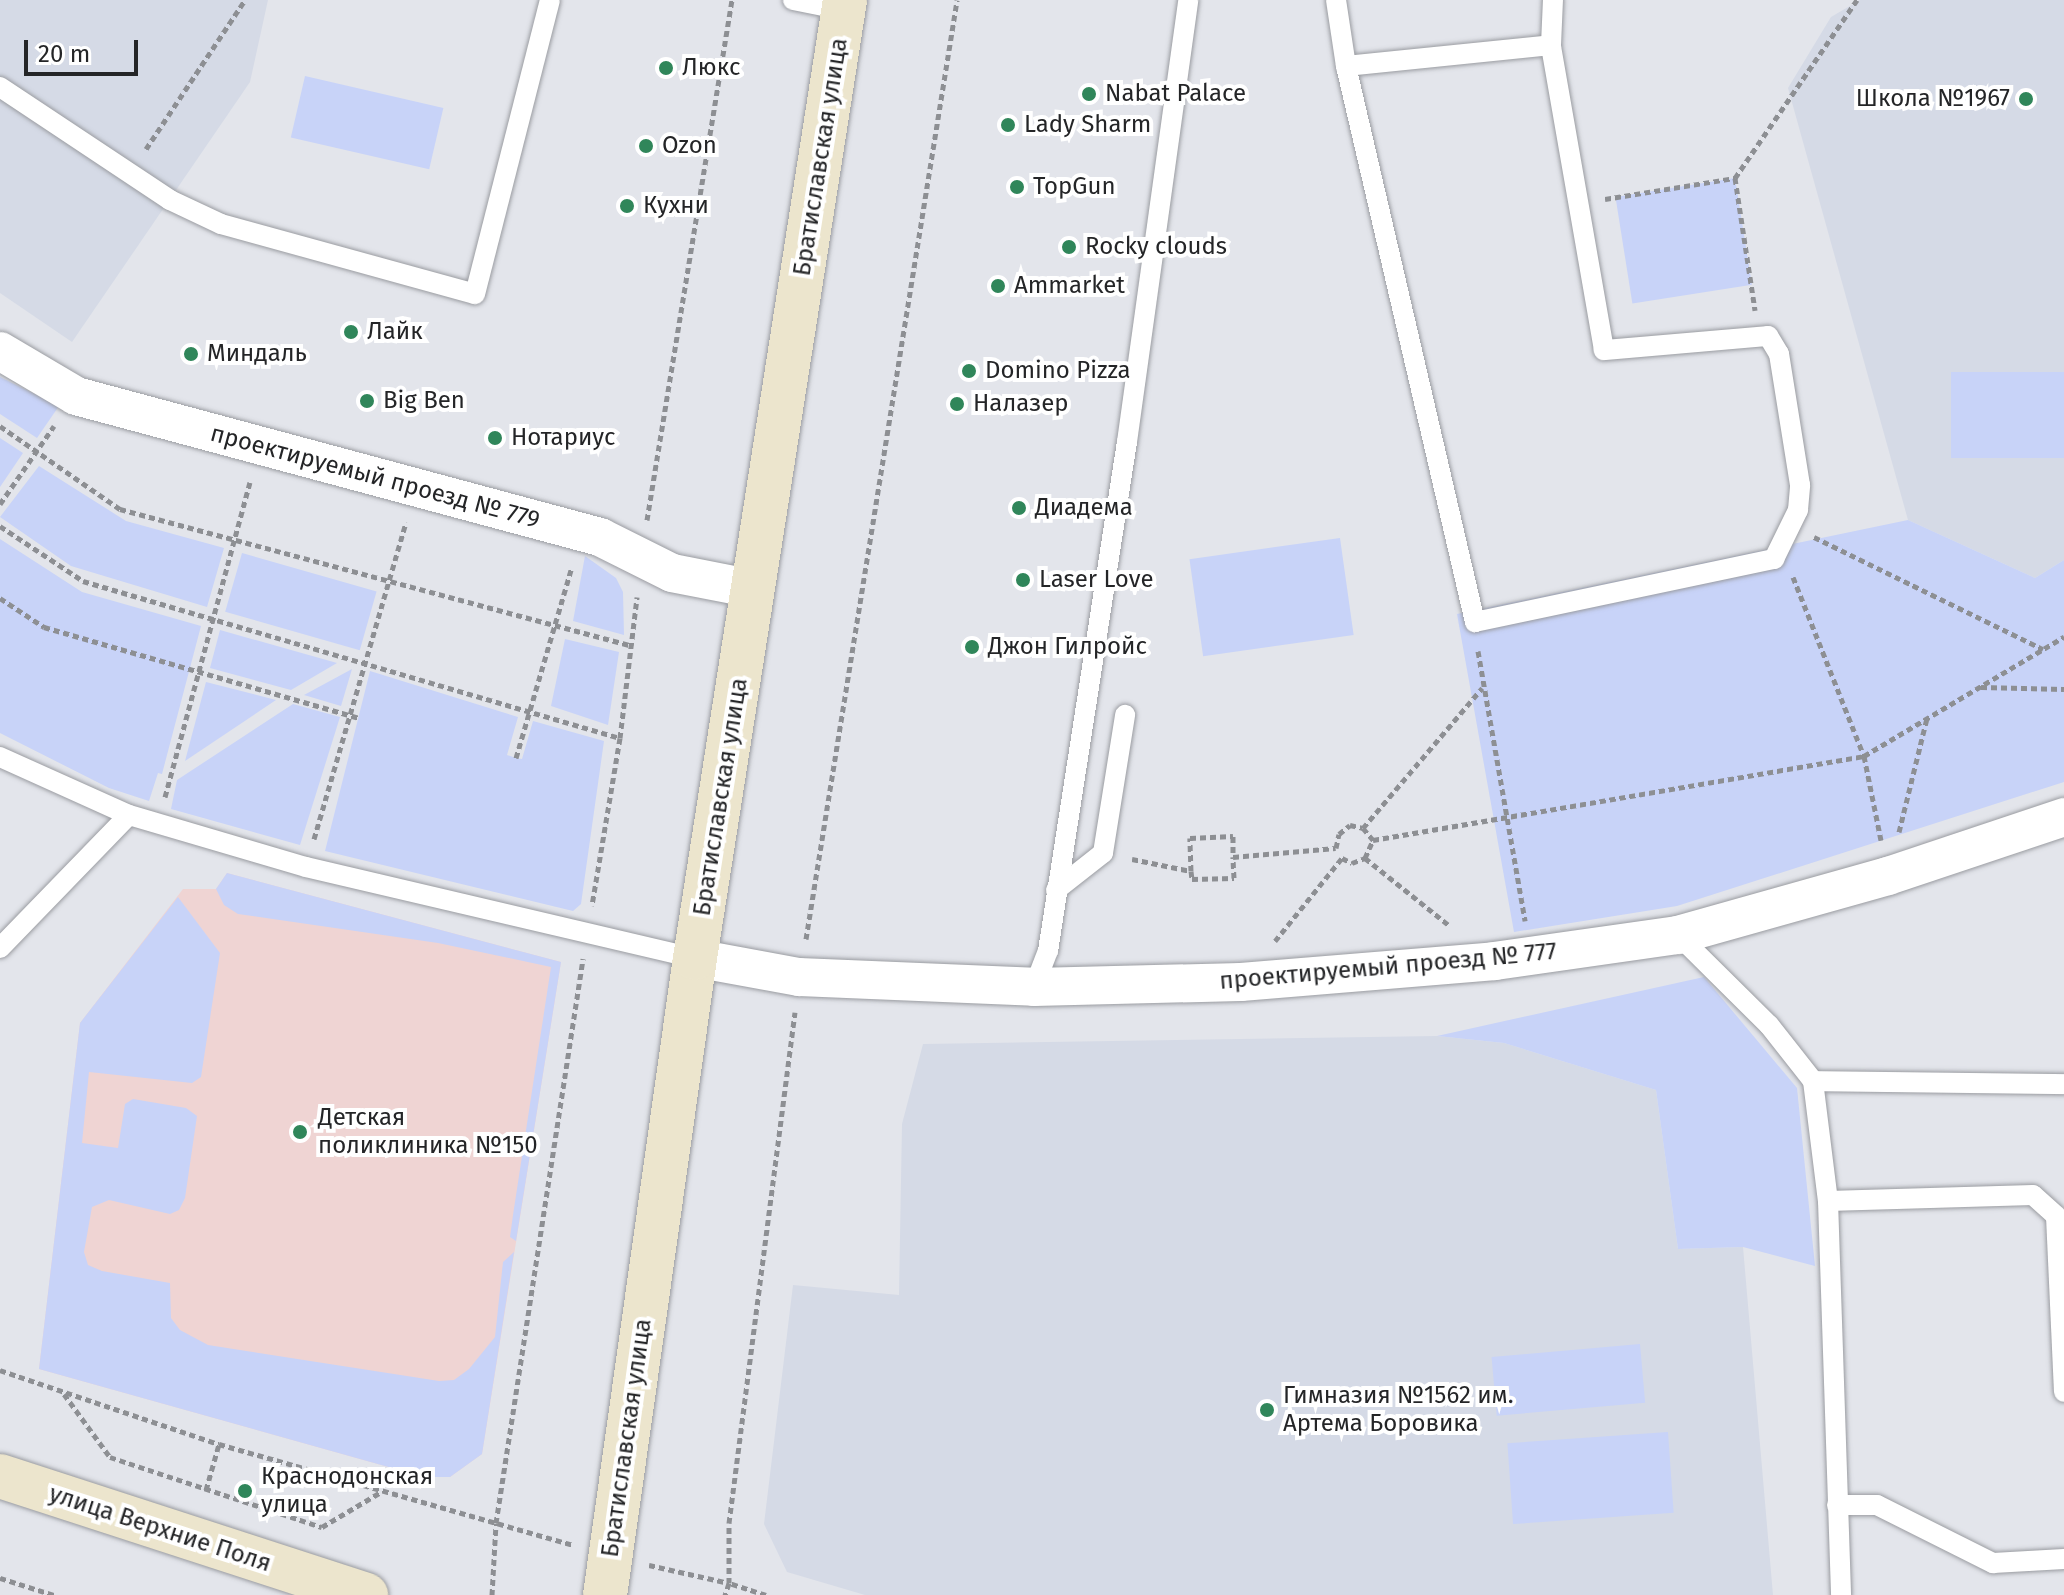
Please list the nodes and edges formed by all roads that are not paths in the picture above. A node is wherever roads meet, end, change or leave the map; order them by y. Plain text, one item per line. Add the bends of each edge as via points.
1 (550, 0) edge
2 (793, 0) edge
3 (1188, 0) edge
4 (1336, 0) edge
5 (1553, 0) edge
6 (844, 5) edge
7 (1551, 45) junction
8 (1346, 66) junction
9 (0, 87) edge
10 (0, 351) edge
11 (754, 589) junction
12 (1125, 715) dead end
13 (0, 757) edge
14 (129, 815) junction
15 (2064, 817) edge
16 (1056, 890) junction
17 (1678, 935) junction
18 (0, 948) edge
19 (695, 958) junction
20 (1034, 987) junction
21 (1813, 1081) junction
22 (2064, 1084) edge
23 (1828, 1201) junction
24 (2064, 1392) edge
25 (0, 1476) edge
26 (1837, 1505) junction
27 (2064, 1559) edge
28 (607, 1575) edge
29 (366, 1595) edge
30 (1841, 1595) edge

1 - 9 lane via 475,294 221,224 170,200
2 - 6 lane
3 - 16 lane via 1127,442
4 - 8 lane
5 - 7 lane
6 - 11 main road, Братиславская улица
7 - 8 lane
7 - 8 lane via 1604,350 1768,336 1779,354 1800,485 1796,519 1774,559 1475,622
10 - 11 street, проектируемый проезд № 779 via 76,396 583,532 672,573
11 - 19 main road, Братиславская улица
12 - 16 lane via 1103,853
13 - 14 lane
14 - 18 lane
14 - 19 lane via 306,867
15 - 17 street, проектируемый проезд № 777 via 1888,876
16 - 20 lane via 1048,951
17 - 20 street, проектируемый проезд № 777 via 1513,959 1241,982
17 - 21 lane via 1769,1025
19 - 20 street, проектируемый проезд № 777 via 799,977
19 - 28 main road, Братиславская улица
21 - 22 lane
21 - 23 lane
23 - 24 lane via 2033,1195 2056,1216
23 - 26 lane
25 - 29 main road, улица Верхние Поля
26 - 27 lane via 1877,1505 1993,1563
26 - 30 lane

